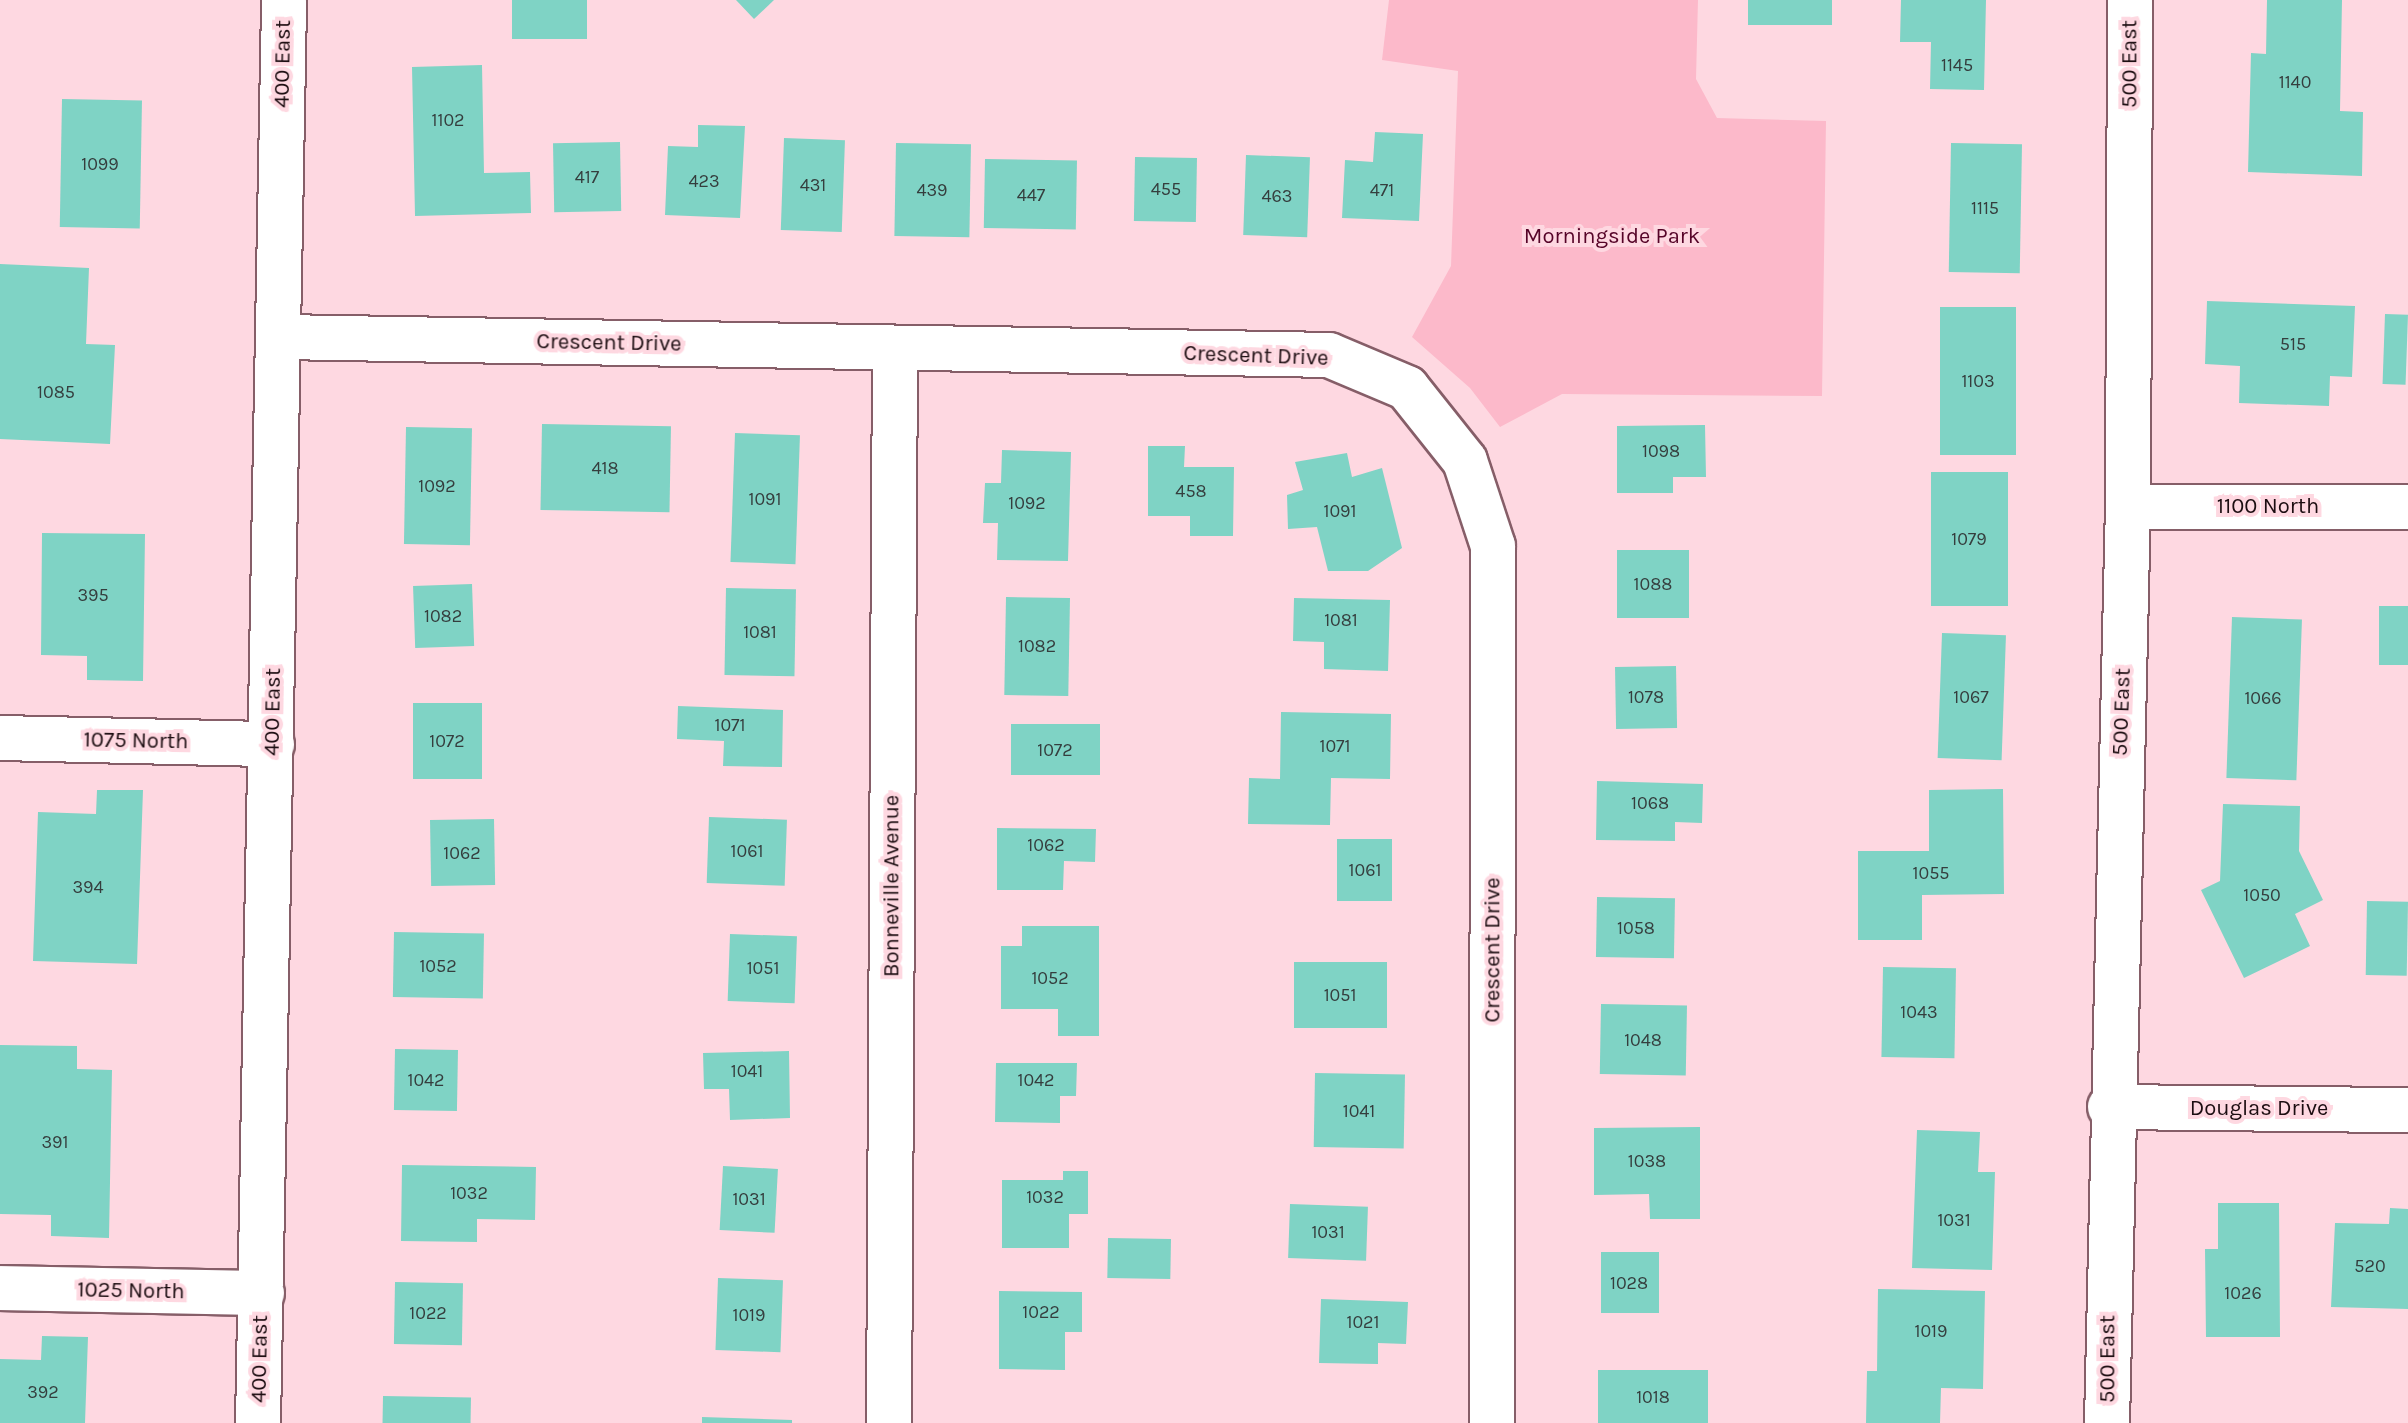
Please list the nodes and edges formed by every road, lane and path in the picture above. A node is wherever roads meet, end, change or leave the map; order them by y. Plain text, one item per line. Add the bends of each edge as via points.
1 (284, 0) edge
2 (2130, 0) edge
3 (280, 337) junction
4 (895, 349) junction
5 (2128, 507) junction
6 (2408, 507) edge
7 (0, 738) edge
8 (272, 744) junction
9 (2110, 1107) junction
10 (2408, 1110) edge
11 (0, 1288) edge
12 (262, 1293) junction
13 (258, 1423) edge
14 (889, 1423) edge
15 (1492, 1423) edge
16 (2107, 1423) edge

1 - 3 street, 400 East
2 - 5 street, 500 East
3 - 4 street, Crescent Drive
3 - 8 street, 400 East
4 - 14 street, Bonneville Avenue
4 - 15 street, Crescent Drive via 1329,355 1407,388 1465,461 1493,546
5 - 6 street, 1100 North
5 - 9 street, 500 East
7 - 8 street, 1075 North
8 - 12 street, 400 East
9 - 10 street, Douglas Drive
9 - 16 street, 500 East
11 - 12 street, 1025 North
12 - 13 street, 400 East

